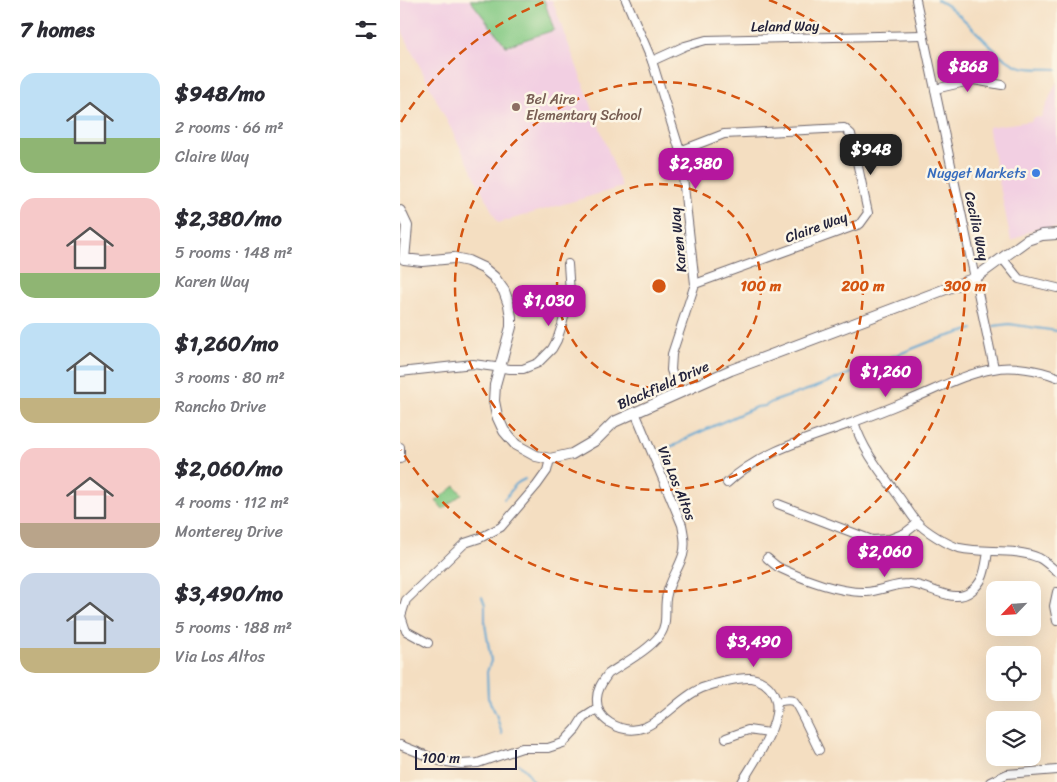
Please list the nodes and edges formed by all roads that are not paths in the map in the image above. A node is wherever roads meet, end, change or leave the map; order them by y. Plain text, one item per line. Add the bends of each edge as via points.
1 (626, 0) edge
2 (916, 0) edge
3 (923, 35) junction
4 (652, 61) junction
5 (1002, 85) dead end
6 (934, 90) junction
7 (680, 151) junction
8 (400, 211) edge
9 (1057, 234) edge
10 (1002, 258) junction
11 (402, 259) edge
12 (568, 264) dead end
13 (975, 278) junction
14 (695, 284) junction
15 (1057, 288) edge
16 (500, 367) junction
17 (994, 368) junction
18 (400, 372) edge
19 (1057, 377) edge
20 (679, 393) junction
21 (635, 412) junction
22 (854, 422) junction
23 (400, 447) edge
24 (400, 459) edge
25 (550, 459) junction
26 (727, 483) dead end
27 (778, 504) dead end
28 (918, 523) junction
29 (988, 552) junction
30 (767, 558) dead end
31 (1057, 572) edge
32 (1057, 592) edge
33 (1057, 621) edge
34 (428, 643) dead end
35 (777, 702) junction
36 (597, 709) junction
37 (769, 733) junction
38 (726, 738) dead end
39 (400, 745) edge
40 (820, 750) dead end
41 (1057, 770) edge
42 (742, 782) edge
43 (990, 782) edge

1 - 4 street, Karen Way
2 - 3 street, Cecilia Way
3 - 4 street, Leland Way via 706,40
3 - 6 street, Cecilia Way
4 - 7 street, Karen Way
5 - 6 street via 974,80
6 - 13 street, Cecilia Way
7 - 14 street, Karen Way
7 - 14 street, Claire Way via 724,134 844,128 851,134 868,213 860,224
8 - 11 street via 407,226
9 - 10 street, Blackfield Drive via 1027,240
10 - 13 street, Blackfield Drive
10 - 15 street via 1019,279
11 - 16 street via 454,258 468,261 494,277 504,290 511,317
12 - 16 street via 570,293 552,349 538,363 523,369
13 - 17 street, Cecilia Way
13 - 20 street, Blackfield Drive via 756,359
14 - 20 street, Karen Way via 672,354 671,370
16 - 18 street via 472,364
16 - 25 street via 494,401 500,423 522,450
17 - 19 street via 1015,368
17 - 22 street
20 - 21 street, Blackfield Drive
21 - 25 street, Blackfield Drive via 614,422 596,440 572,454
21 - 36 street, Via Los Altos via 682,525 685,537 683,555 671,578 666,596 665,625 660,634 608,674 599,688
22 - 26 street via 770,453 739,471
22 - 28 street via 869,454
23 - 24 street
25 - 34 street via 547,471 537,485 501,527 465,543 406,600 401,616 406,631
27 - 28 street via 872,540 890,539
28 - 29 street via 934,536 958,548
29 - 30 street via 984,577 969,593 953,596 926,586 907,584 866,592 845,590 780,569
29 - 31 street via 1025,553
32 - 33 street via 1054,606
35 - 36 street via 764,682 750,678 703,688 690,694 650,725 634,730 620,729
35 - 37 street via 776,716
35 - 40 street via 788,700 798,706
36 - 39 street via 583,718 563,743 548,748 522,748 478,763 440,761
37 - 38 street via 748,730
37 - 42 street
41 - 43 street via 1007,774

